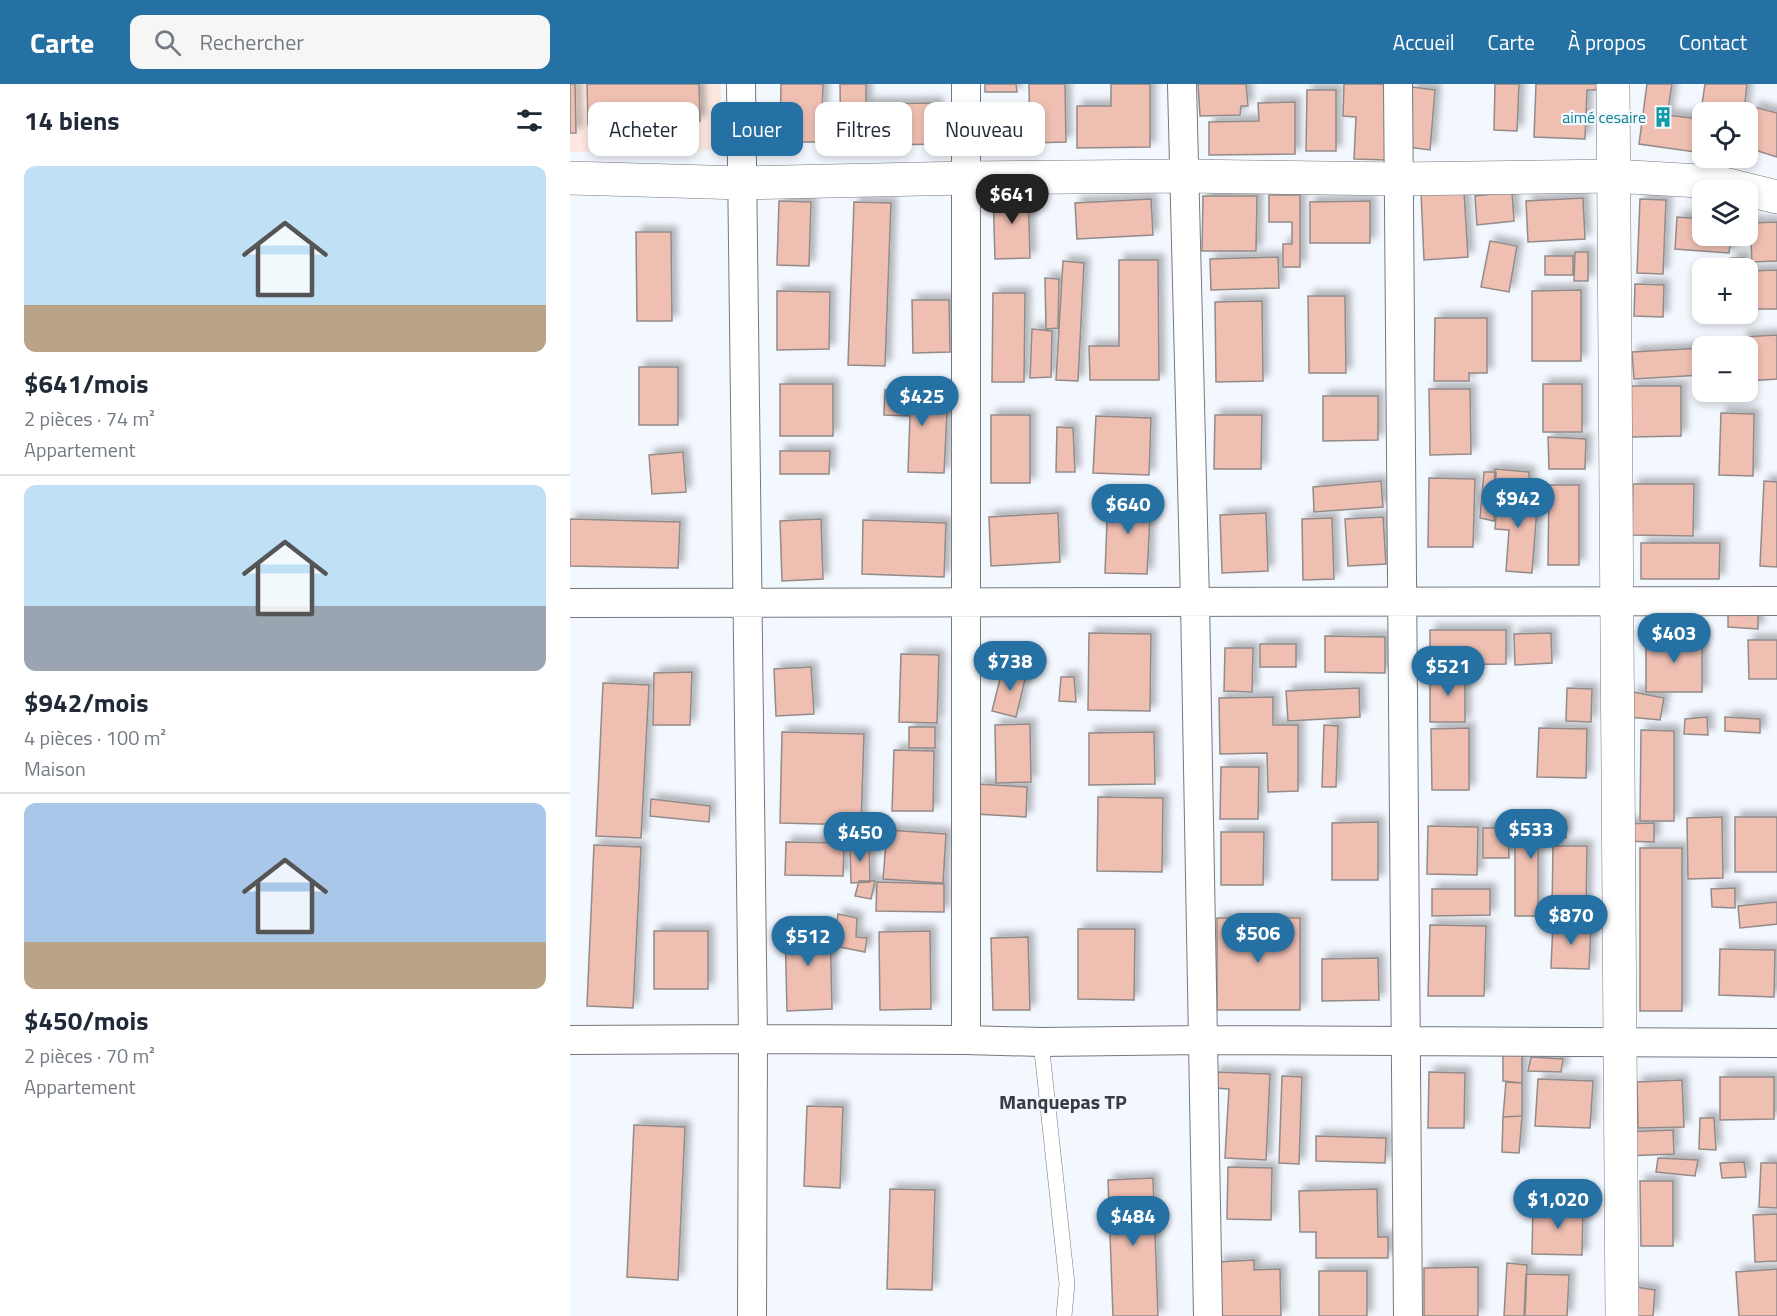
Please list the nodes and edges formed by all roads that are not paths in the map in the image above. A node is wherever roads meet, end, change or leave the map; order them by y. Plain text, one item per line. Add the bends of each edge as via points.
1 (741, 84) edge
2 (966, 84) edge
3 (1182, 84) edge
4 (1398, 84) edge
5 (1613, 84) edge
6 (1184, 176) junction
7 (1614, 176) junction
8 (570, 178) edge
9 (966, 178) junction
10 (1399, 178) junction
11 (743, 183) junction
12 (1777, 197) edge
13 (1777, 601) edge
14 (966, 602) junction
15 (1195, 602) junction
16 (1402, 602) junction
17 (1617, 602) junction
18 (570, 603) edge
19 (747, 603) junction
20 (753, 1039) junction
21 (570, 1040) edge
22 (966, 1040) junction
23 (1203, 1040) junction
24 (1406, 1041) junction
25 (1041, 1042) junction
26 (1620, 1042) junction
27 (1777, 1042) edge
28 (752, 1316) edge
29 (1064, 1316) edge
30 (1208, 1316) edge
31 (1408, 1316) edge
32 (1622, 1316) edge

1 - 11 street
2 - 9 street
3 - 6 street
4 - 10 street
5 - 7 street
6 - 9 street
6 - 10 street
6 - 15 street
7 - 10 street
7 - 12 street via 1716,182
7 - 17 street
8 - 11 street
9 - 11 street
9 - 14 street
10 - 16 street
11 - 19 street
13 - 17 street
14 - 15 street
14 - 19 street
14 - 22 street
15 - 16 street
15 - 23 street
16 - 17 street
16 - 24 street
17 - 26 street
18 - 19 street
19 - 20 street
20 - 21 street
20 - 22 street
20 - 28 street
22 - 25 street
23 - 24 street
23 - 25 street
23 - 30 street
24 - 26 street
24 - 31 street
25 - 29 lane via 1067,1284
26 - 27 street
26 - 32 street

